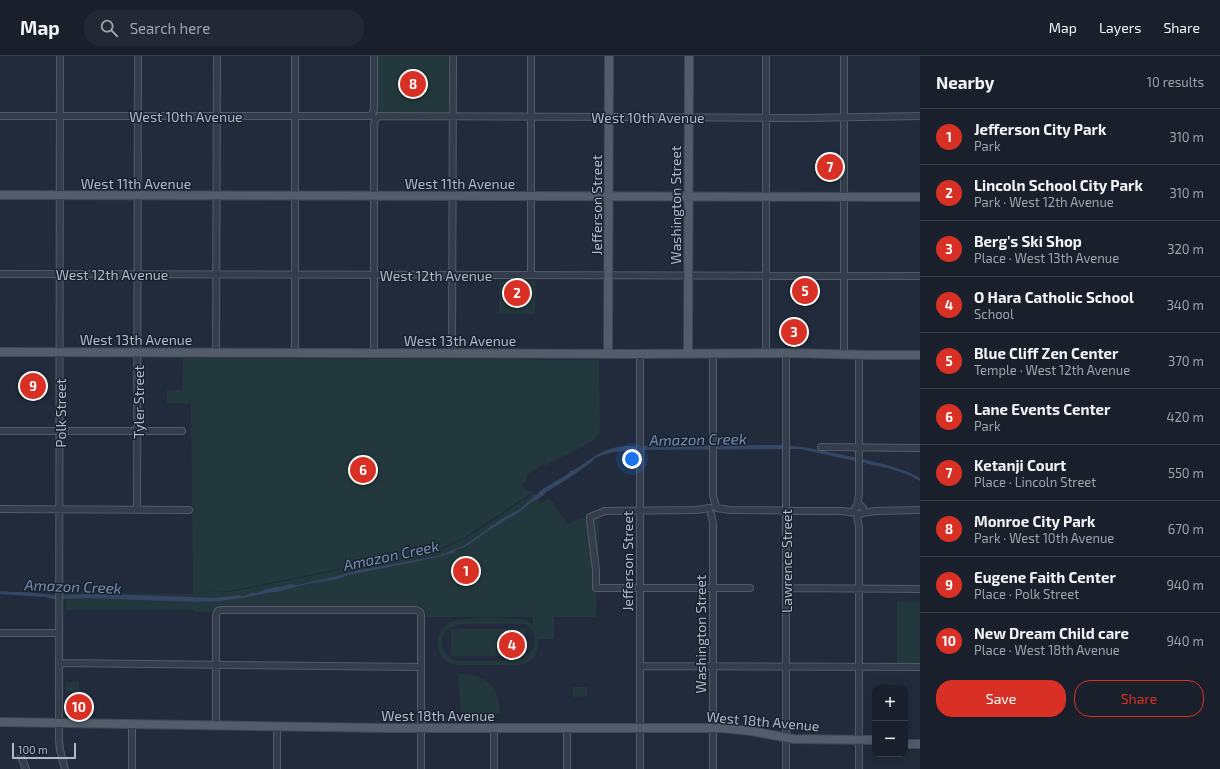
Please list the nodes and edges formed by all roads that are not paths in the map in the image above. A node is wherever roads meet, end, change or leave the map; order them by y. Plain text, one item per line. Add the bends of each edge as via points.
1 (60, 56) edge
2 (138, 56) edge
3 (217, 56) edge
4 (295, 56) edge
5 (374, 56) edge
6 (453, 56) edge
7 (531, 56) edge
8 (609, 56) edge
9 (689, 56) edge
10 (766, 56) edge
11 (844, 56) edge
12 (0, 116) edge
13 (60, 116) junction
14 (138, 116) junction
15 (217, 116) junction
16 (296, 116) junction
17 (920, 116) edge
18 (374, 117) junction
19 (452, 117) junction
20 (531, 117) junction
21 (609, 117) junction
22 (689, 117) junction
23 (766, 117) junction
24 (844, 117) junction
25 (0, 195) edge
26 (60, 195) junction
27 (138, 196) junction
28 (217, 196) junction
29 (295, 196) junction
30 (374, 196) junction
31 (452, 196) junction
32 (530, 196) junction
33 (609, 196) junction
34 (688, 197) junction
35 (766, 197) junction
36 (844, 197) junction
37 (920, 197) edge
38 (0, 274) edge
39 (60, 274) junction
40 (137, 274) junction
41 (217, 275) junction
42 (295, 275) junction
43 (374, 275) junction
44 (452, 275) junction
45 (531, 275) junction
46 (608, 275) junction
47 (688, 276) junction
48 (766, 276) junction
49 (844, 276) junction
50 (920, 276) edge
51 (0, 352) edge
52 (138, 352) junction
53 (216, 352) junction
54 (60, 353) junction
55 (295, 353) junction
56 (374, 353) junction
57 (452, 353) junction
58 (786, 353) junction
59 (608, 354) junction
60 (640, 354) junction
61 (688, 354) junction
62 (712, 354) junction
63 (766, 354) junction
64 (844, 354) junction
65 (859, 355) junction
66 (920, 355) edge
67 (0, 431) edge
68 (60, 431) junction
69 (138, 431) junction
70 (182, 431) dead end
71 (821, 447) dead end
72 (859, 447) junction
73 (920, 448) edge
74 (0, 508) edge
75 (60, 509) junction
76 (137, 509) junction
77 (189, 510) dead end
78 (713, 510) junction
79 (640, 511) junction
80 (786, 511) junction
81 (859, 511) junction
82 (918, 511) edge
83 (639, 588) junction
84 (714, 588) junction
85 (750, 588) dead end
86 (786, 588) junction
87 (859, 588) junction
88 (920, 589) edge
89 (0, 633) edge
90 (59, 633) junction
91 (59, 662) junction
92 (216, 664) junction
93 (714, 665) junction
94 (640, 666) junction
95 (786, 666) junction
96 (421, 667) junction
97 (859, 667) junction
98 (920, 667) edge
99 (0, 722) edge
100 (59, 723) junction
101 (132, 723) junction
102 (216, 726) junction
103 (277, 726) junction
104 (421, 728) junction
105 (494, 728) junction
106 (567, 728) junction
107 (640, 728) junction
108 (713, 728) junction
109 (786, 738) junction
110 (859, 740) junction
111 (872, 740) edge
112 (908, 744) edge
113 (920, 744) edge
114 (21, 757) dead end
115 (26, 769) edge
116 (64, 769) edge
117 (132, 769) edge
118 (277, 769) edge
119 (421, 769) edge
120 (494, 769) edge
121 (567, 769) edge
122 (640, 769) edge
123 (713, 769) edge
124 (786, 769) edge
125 (859, 769) edge

1 - 13 street, Polk Street
2 - 14 street, Tyler Street
3 - 15 street
4 - 16 street
5 - 18 street
6 - 19 street
7 - 20 street
8 - 21 main road, Jefferson Street
9 - 22 main road, Washington Street
10 - 23 street
11 - 24 street
12 - 13 street, West 10th Avenue
13 - 14 street, West 10th Avenue
13 - 26 street, Polk Street
14 - 15 street, West 10th Avenue
14 - 27 street, Tyler Street
15 - 16 street, West 10th Avenue
15 - 28 street
16 - 18 street, West 10th Avenue
16 - 29 street
17 - 24 street, West 10th Avenue
18 - 19 street, West 10th Avenue
18 - 30 street
19 - 20 street, West 10th Avenue
19 - 31 street
20 - 21 street, West 10th Avenue
20 - 32 street
21 - 22 street, West 10th Avenue
21 - 33 main road, Jefferson Street
22 - 23 street, West 10th Avenue
22 - 34 main road, Washington Street
23 - 24 street, West 10th Avenue
23 - 35 street
24 - 36 street
25 - 26 main road, West 11th Avenue
26 - 27 main road, West 11th Avenue
26 - 39 street, Polk Street
27 - 28 main road, West 11th Avenue
27 - 40 street, Tyler Street
28 - 29 main road, West 11th Avenue
28 - 41 street
29 - 30 main road, West 11th Avenue
29 - 42 street
30 - 31 main road, West 11th Avenue
30 - 43 street
31 - 32 main road, West 11th Avenue
31 - 44 street
32 - 33 main road, West 11th Avenue
32 - 45 street
33 - 34 main road, West 11th Avenue
33 - 46 main road, Jefferson Street
34 - 35 main road, West 11th Avenue
34 - 47 main road, Washington Street
35 - 36 main road, West 11th Avenue
35 - 48 street
36 - 37 main road, West 11th Avenue
36 - 49 street
38 - 39 street, West 12th Avenue
39 - 40 street, West 12th Avenue
39 - 54 street, Polk Street
40 - 41 street, West 12th Avenue
40 - 52 street, Tyler Street
41 - 42 street, West 12th Avenue
41 - 53 street
42 - 43 street, West 12th Avenue
42 - 55 street
43 - 44 street, West 12th Avenue
43 - 56 street
44 - 45 street, West 12th Avenue
44 - 57 street
45 - 46 street, West 12th Avenue
46 - 47 street, West 12th Avenue
46 - 59 main road, Jefferson Street
47 - 48 street, West 12th Avenue
47 - 61 main road, Washington Street
48 - 49 street, West 12th Avenue
48 - 63 street
49 - 50 street, West 12th Avenue
49 - 64 street
51 - 54 main road, West 13th Avenue
52 - 53 main road, West 13th Avenue
52 - 54 main road, West 13th Avenue
52 - 69 street, Tyler Street
53 - 55 main road, West 13th Avenue
54 - 68 street, Polk Street
55 - 56 main road, West 13th Avenue
56 - 57 main road, West 13th Avenue
57 - 59 main road, West 13th Avenue
58 - 63 main road, West 13th Avenue
58 - 64 main road, West 13th Avenue
58 - 80 street, Lawrence Street
59 - 60 main road, West 13th Avenue
60 - 61 main road, West 13th Avenue
60 - 79 street, Jefferson Street
61 - 62 main road, West 13th Avenue
62 - 63 main road, West 13th Avenue
62 - 78 street, Washington Street
64 - 65 main road, West 13th Avenue
65 - 66 main road, West 13th Avenue
65 - 72 street
67 - 68 street
68 - 69 street
68 - 75 street, Polk Street
69 - 70 street
69 - 76 street, Tyler Street
71 - 72 street
72 - 73 street
72 - 81 street
74 - 75 street
75 - 76 street
75 - 90 street, Polk Street
76 - 77 street
78 - 79 street
78 - 80 street
78 - 84 street, Washington Street
79 - 83 street, Jefferson Street
79 - 83 street via 605,511 590,517 596,588
80 - 81 street
80 - 86 street, Lawrence Street
81 - 82 street
81 - 87 street
83 - 84 street
83 - 94 street, Jefferson Street
84 - 85 street
84 - 93 street, Washington Street
86 - 87 street
86 - 95 street, Lawrence Street
87 - 88 street
87 - 97 street
89 - 90 street
90 - 91 street, Polk Street
91 - 92 street
91 - 100 street, Polk Street
92 - 96 street
92 - 96 street via 218,611 416,610 421,615
92 - 102 street
93 - 94 street
93 - 95 street
93 - 108 street, Washington Street
94 - 107 street, Jefferson Street
95 - 97 street
95 - 109 street, Lawrence Street
96 - 104 street
97 - 98 street
97 - 110 street
99 - 100 main road, West 18th Avenue
100 - 101 main road, West 18th Avenue
100 - 116 street, Polk Street via 59,745
101 - 102 main road, West 18th Avenue
101 - 117 street
102 - 103 main road, West 18th Avenue
103 - 104 main road, West 18th Avenue
103 - 118 street
104 - 105 main road, West 18th Avenue
104 - 119 street
105 - 106 main road, West 18th Avenue
105 - 120 street
106 - 107 main road, West 18th Avenue
106 - 121 street
107 - 108 main road, West 18th Avenue
107 - 122 street, Jefferson Street
108 - 109 main road, West 18th Avenue via 745,730
108 - 123 street, Washington Street
109 - 110 main road, West 18th Avenue
109 - 124 street, Lawrence Street
110 - 111 main road, West 18th Avenue
110 - 125 street
112 - 113 main road
114 - 115 street

